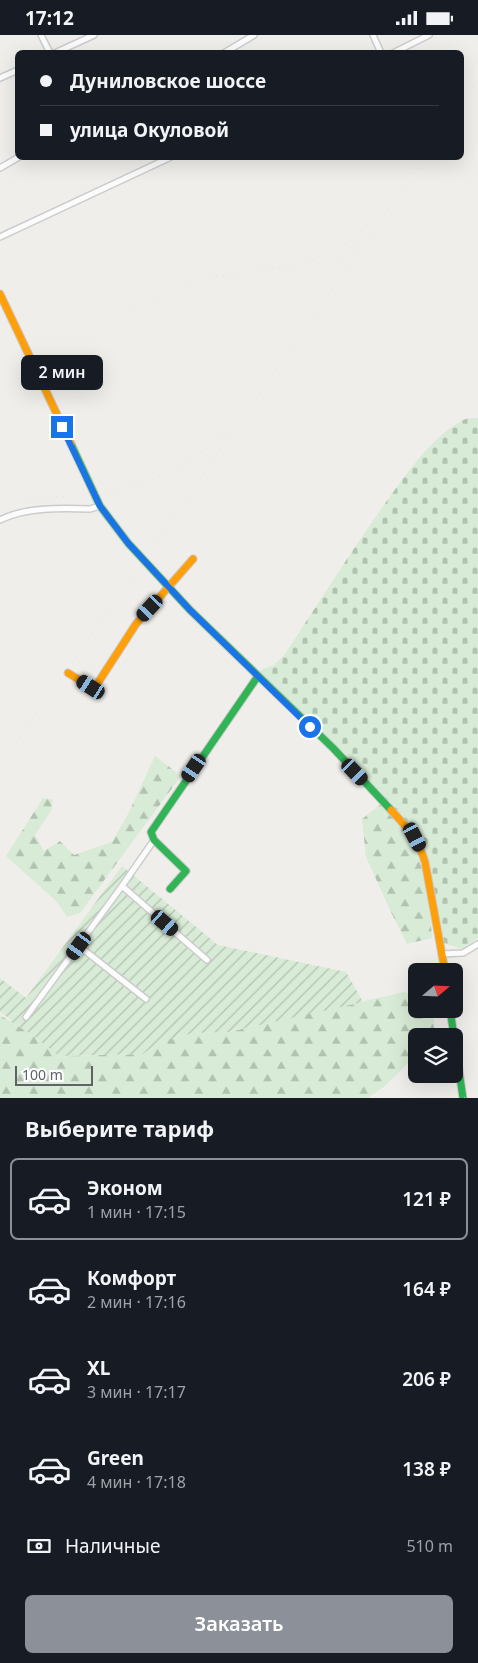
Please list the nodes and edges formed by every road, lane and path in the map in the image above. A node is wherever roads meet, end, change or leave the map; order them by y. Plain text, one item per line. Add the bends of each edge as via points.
1 (41, 35) edge
2 (94, 35) edge
3 (254, 35) edge
4 (373, 35) edge
5 (429, 35) edge
6 (48, 50) edge
7 (61, 50) edge
8 (229, 50) edge
9 (380, 50) edge
10 (399, 50) edge
11 (15, 71) edge
12 (0, 78) edge
13 (15, 159) edge
14 (166, 160) edge
15 (0, 168) edge
16 (0, 237) edge
17 (0, 294) edge
18 (100, 506) junction
19 (0, 520) edge
20 (193, 559) dead end
21 (169, 588) junction
22 (68, 673) dead end
23 (258, 677) junction
24 (154, 840) junction
25 (122, 886) junction
26 (170, 889) dead end
27 (478, 944) edge
28 (79, 946) junction
29 (442, 954) junction
30 (207, 960) dead end
31 (444, 963) edge
32 (146, 999) dead end
33 (26, 1017) dead end
34 (451, 1018) edge
35 (463, 1098) edge

1 - 6 street
2 - 7 street
3 - 8 street
4 - 9 street
5 - 10 street
11 - 12 street
13 - 15 street
14 - 16 street
17 - 18 street
18 - 19 street via 23,512
18 - 21 street
20 - 21 street
21 - 22 street via 136,623 94,689
21 - 23 street
23 - 24 street via 151,832
23 - 29 street via 365,782 415,837 426,862
24 - 25 street
24 - 26 street via 186,871
25 - 28 street
25 - 30 street
27 - 29 street via 463,953
28 - 32 street
28 - 33 street
29 - 31 street
34 - 35 street

